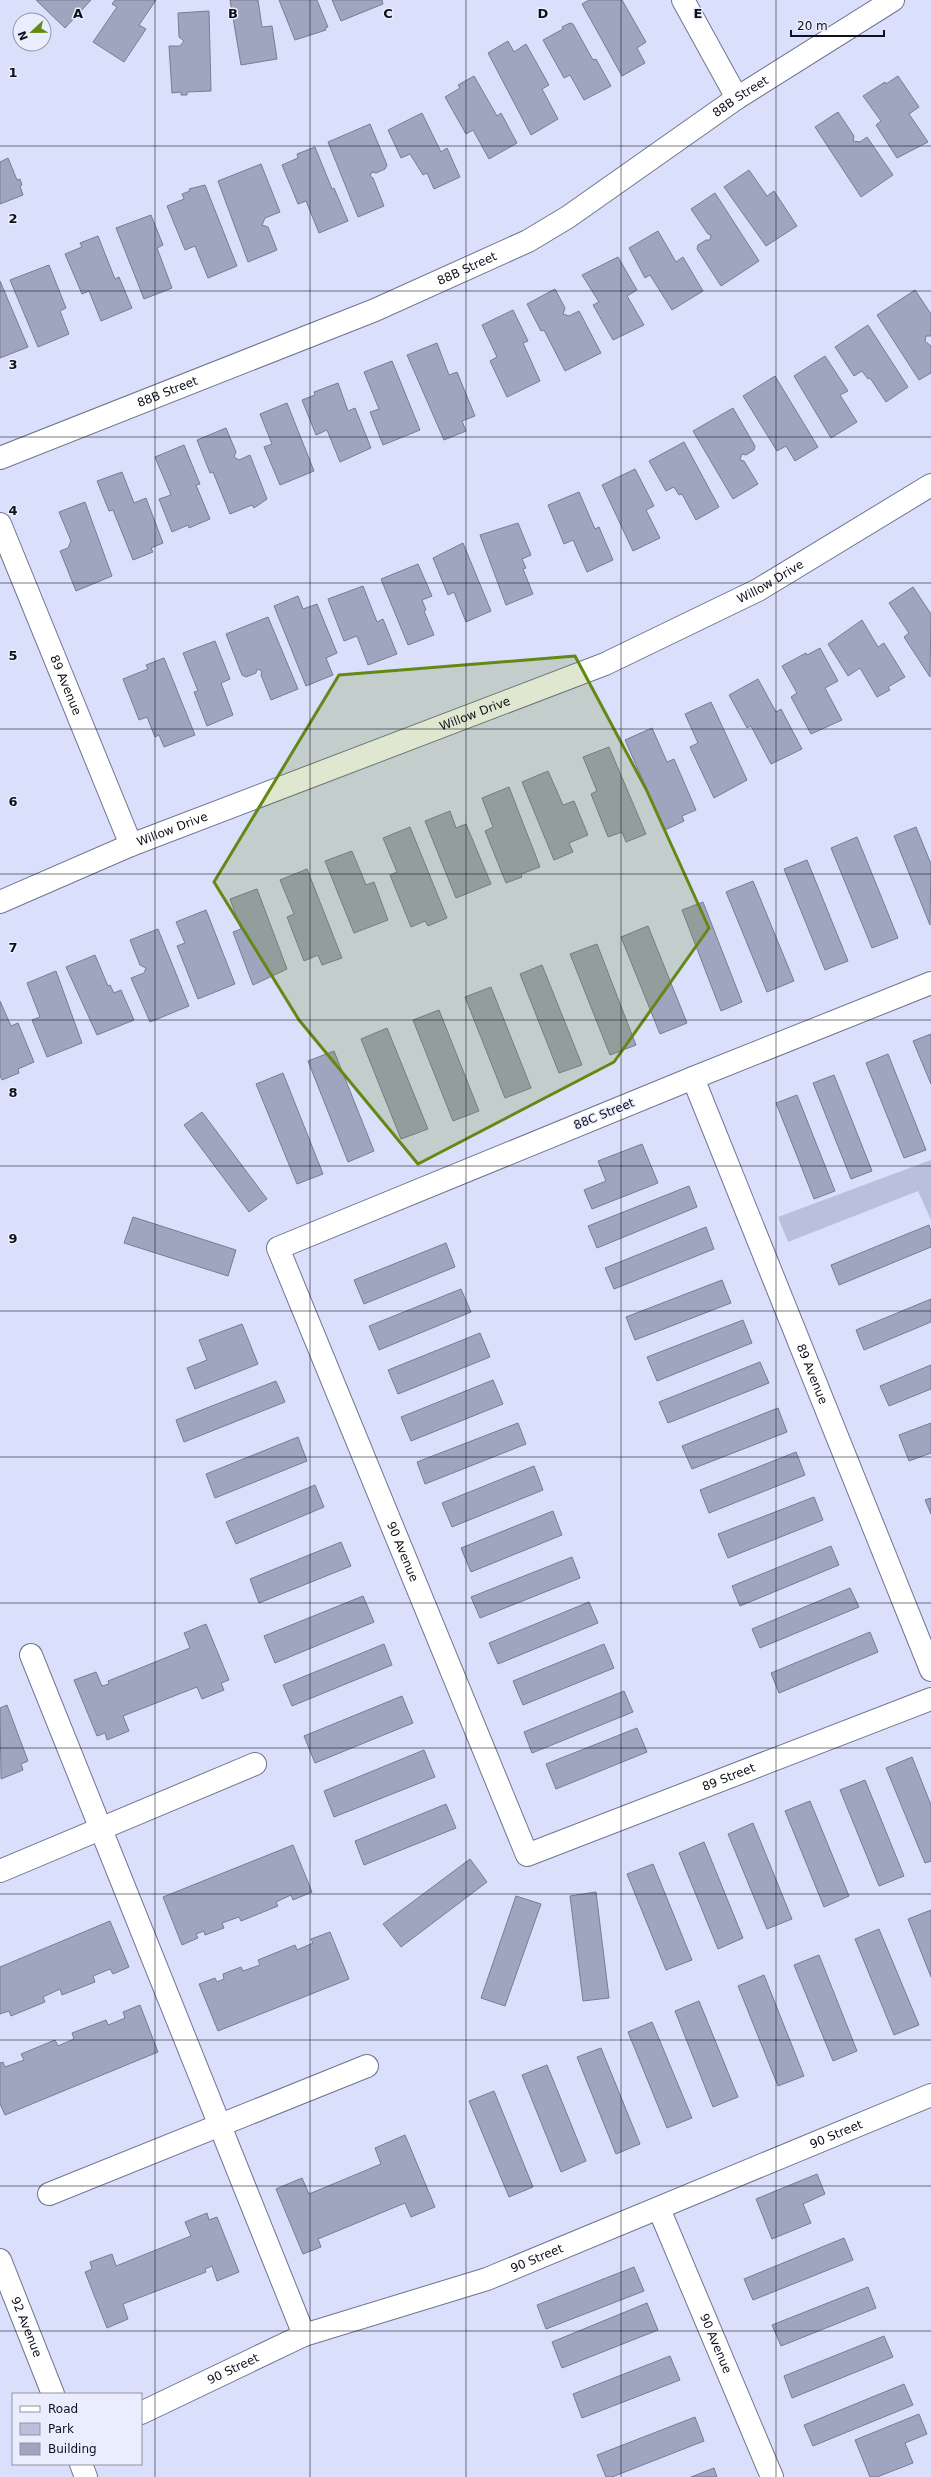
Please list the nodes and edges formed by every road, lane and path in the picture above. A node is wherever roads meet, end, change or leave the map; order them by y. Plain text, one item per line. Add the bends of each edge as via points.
1 (683, 0) edge
2 (893, 0) edge
3 (736, 98) junction
4 (0, 458) edge
5 (931, 485) edge
6 (0, 524) edge
7 (131, 845) junction
8 (0, 902) edge
9 (931, 983) edge
10 (693, 1078) junction
11 (278, 1248) joint
12 (31, 1656) dead end
13 (931, 1670) edge
14 (931, 1699) edge
15 (255, 1764) dead end
16 (99, 1829) junction
17 (527, 1855) joint
18 (0, 1871) edge
19 (367, 2066) dead end
20 (931, 2095) edge
21 (219, 2125) junction
22 (49, 2194) dead end
23 (659, 2209) junction
24 (0, 2260) edge
25 (304, 2335) junction
26 (53, 2393) edge
27 (142, 2413) edge
28 (81, 2465) edge
29 (86, 2477) edge
30 (772, 2477) edge

1 - 3 street
2 - 3 street, 88B Street
3 - 4 street, 88B Street via 568,217 528,241 375,310
5 - 7 street, Willow Drive via 758,590 605,664
6 - 7 street, 89 Avenue
7 - 8 street, Willow Drive
9 - 10 street, 88C Street
10 - 11 street, 88C Street
10 - 13 street, 89 Avenue
11 - 17 street, 90 Avenue
12 - 16 street
14 - 17 street, 89 Street
15 - 16 street
16 - 18 street
16 - 21 street
19 - 21 street
20 - 23 street, 90 Street
21 - 22 street
21 - 25 street
23 - 25 street, 90 Street via 487,2279
23 - 30 street, 90 Avenue
24 - 26 street, 92 Avenue
25 - 27 street, 90 Street
28 - 29 street

